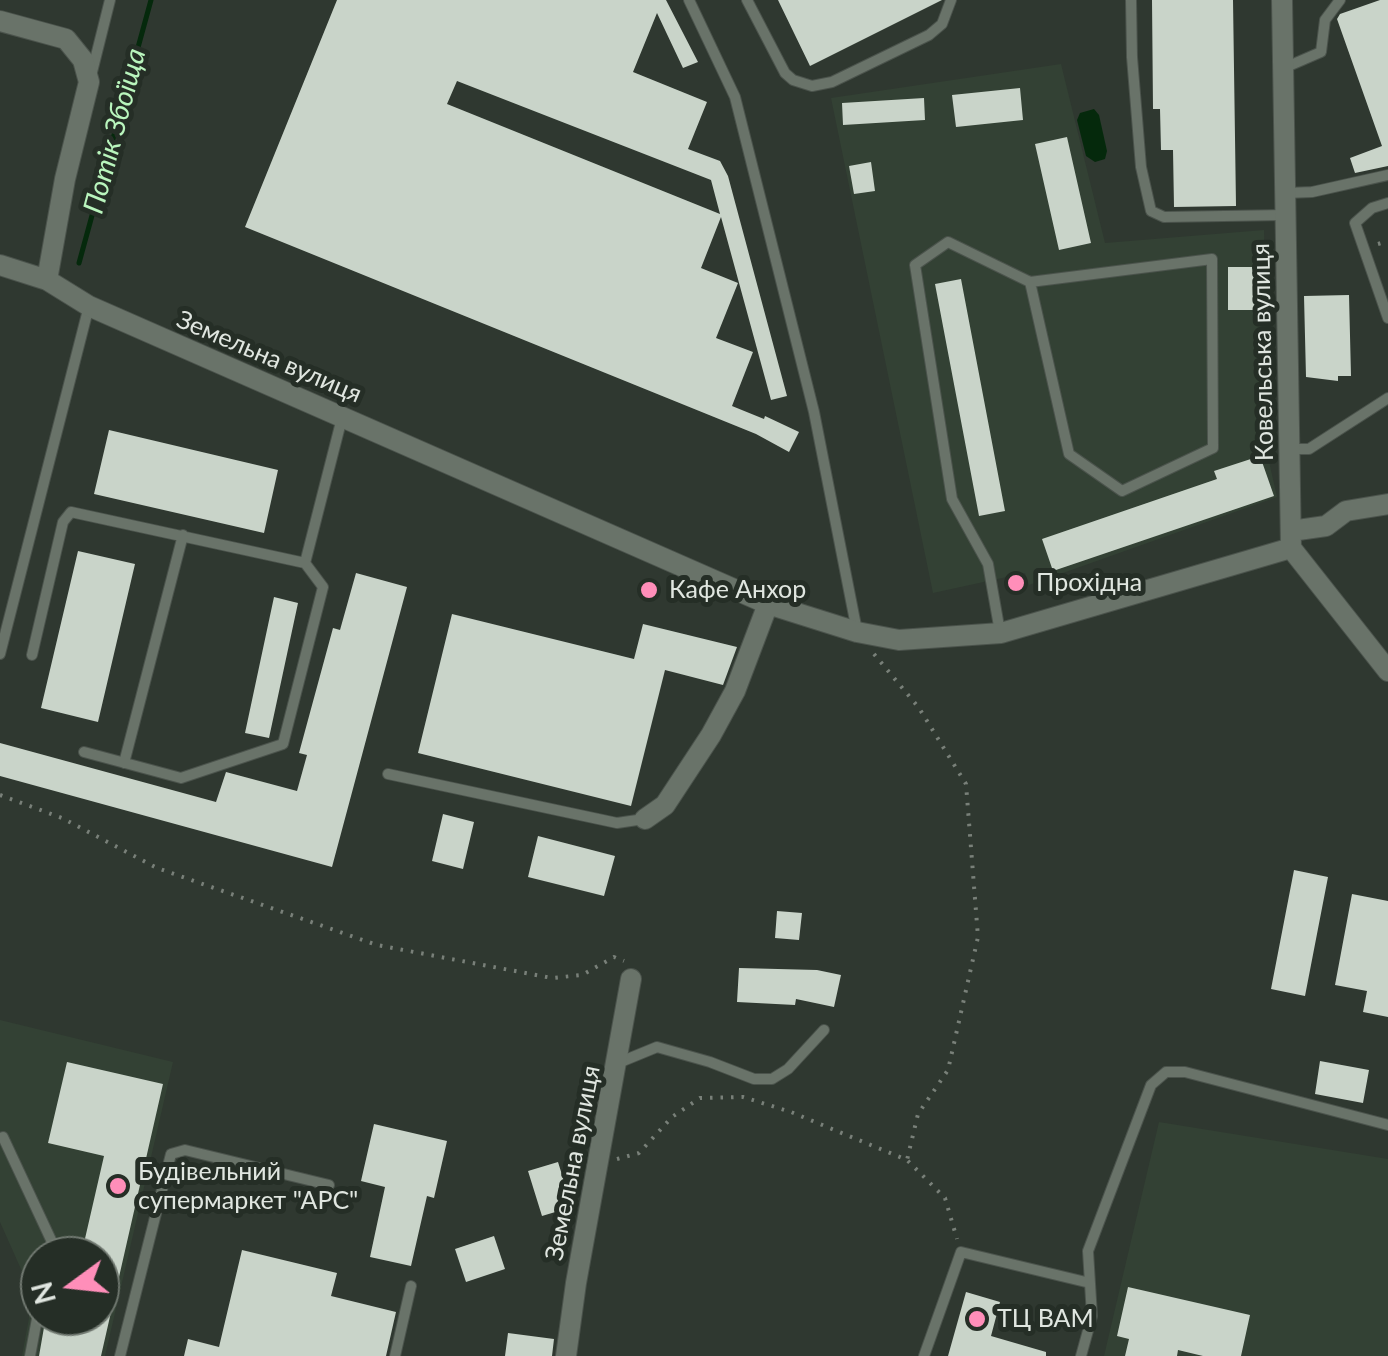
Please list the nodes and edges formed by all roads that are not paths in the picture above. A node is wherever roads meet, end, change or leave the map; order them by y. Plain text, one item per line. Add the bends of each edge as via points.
1 (110, 0) edge
2 (689, 0) edge
3 (747, 0) edge
4 (950, 0) edge
5 (1131, 0) edge
6 (1282, 0) edge
7 (1340, 0) edge
8 (0, 22) edge
9 (1283, 68) junction
10 (89, 82) junction
11 (1388, 176) edge
12 (1285, 194) junction
13 (1388, 203) edge
14 (1286, 215) junction
15 (0, 265) edge
16 (48, 280) junction
17 (1030, 282) junction
18 (89, 306) junction
19 (1388, 318) edge
20 (1388, 398) edge
21 (342, 416) junction
22 (1290, 449) junction
23 (1388, 504) edge
24 (183, 535) junction
25 (1291, 539) junction
26 (306, 562) junction
27 (768, 604) junction
28 (857, 632) junction
29 (1000, 633) junction
30 (0, 654) edge
31 (32, 655) dead end
32 (1388, 671) edge
33 (84, 752) dead end
34 (124, 762) junction
35 (388, 774) dead end
36 (646, 819) joint
37 (631, 979) road end
38 (824, 1030) dead end
39 (617, 1063) junction
40 (1388, 1125) edge
41 (2, 1137) dead end
42 (329, 1185) dead end
43 (49, 1236) edge
44 (1090, 1284) junction
45 (411, 1286) dead end
46 (120, 1356) edge
47 (396, 1356) edge
48 (566, 1356) edge
49 (924, 1356) edge
50 (1081, 1356) edge

1 - 10 lane
2 - 28 lane via 736,97 814,412
3 - 4 lane via 785,73 812,86 929,35 942,24
5 - 14 lane via 1140,149 1151,211 1164,218
6 - 9 street, Ковельська вулиця
7 - 9 lane via 1324,20 1322,52
8 - 10 street via 66,39 83,60
9 - 12 street, Ковельська вулиця
10 - 16 street
11 - 12 lane
12 - 14 street, Ковельська вулиця
13 - 19 lane via 1355,223
14 - 22 street, Ковельська вулиця
15 - 16 street, Земельна вулиця
16 - 18 street, Земельна вулиця
17 - 17 lane via 1212,259 1213,448 1122,491 1069,454
17 - 29 lane via 948,242 916,264 952,498 988,564
18 - 21 street, Земельна вулиця
18 - 30 lane
20 - 22 lane via 1309,449
21 - 26 lane
21 - 27 street, Земельна вулиця
22 - 25 street, Ковельська вулиця
23 - 25 street, Земельна вулиця via 1346,510
24 - 26 lane
24 - 31 lane via 78,512 66,516
24 - 34 lane
25 - 29 street, Земельна вулиця
25 - 32 street
26 - 34 lane via 322,587 283,744 181,778
27 - 28 street, Земельна вулиця
27 - 36 street via 711,734 665,804
28 - 29 street, Земельна вулиця via 899,640
33 - 34 lane
35 - 36 lane via 617,823
37 - 39 street, Земельна вулиця
38 - 39 lane via 772,1079 656,1047
39 - 48 street, Земельна вулиця
40 - 44 lane via 1166,1072 1151,1085 1088,1251
41 - 43 lane
42 - 46 lane via 185,1150 171,1154
44 - 49 lane via 961,1252
44 - 50 lane via 1092,1316
45 - 47 lane

